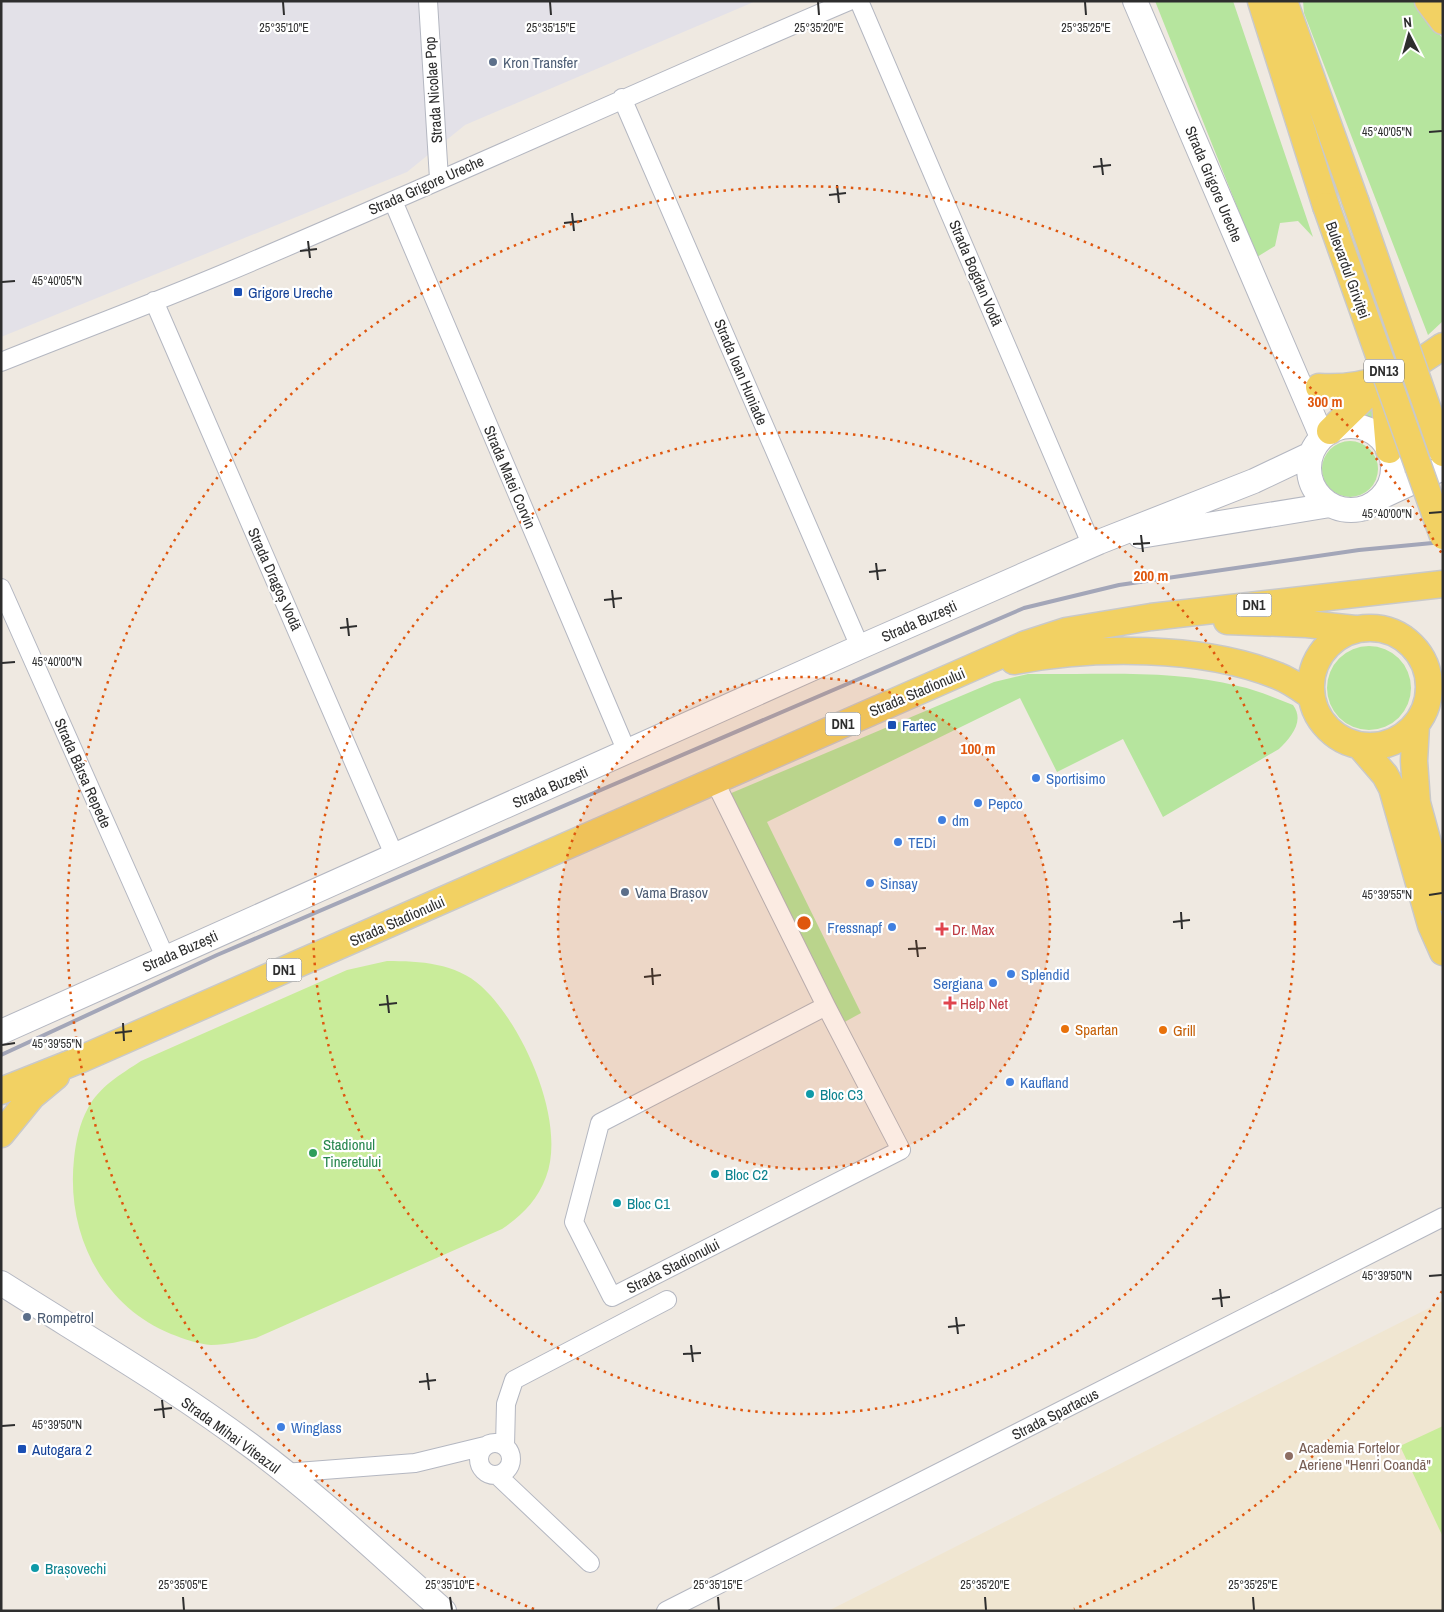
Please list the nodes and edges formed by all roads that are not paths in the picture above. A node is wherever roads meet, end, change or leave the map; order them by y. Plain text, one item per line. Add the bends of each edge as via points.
1 (428, 1) edge
2 (848, 1) edge
3 (859, 1) edge
4 (1135, 1) edge
5 (1260, 1) edge
6 (1284, 1) edge
7 (1428, 1) edge
8 (1443, 20) edge
9 (622, 98) junction
10 (439, 179) junction
11 (392, 201) junction
12 (154, 301) junction
13 (1443, 346) edge
14 (1, 362) edge
15 (1292, 367) junction
16 (1383, 379) junction
17 (1319, 387) junction
18 (1358, 421) junction
19 (1321, 441) junction
20 (1443, 453) edge
21 (1391, 455) junction
22 (1443, 463) edge
23 (1443, 468) edge
24 (1383, 496) junction
25 (1330, 506) junction
26 (1443, 536) edge
27 (1096, 544) junction
28 (1443, 584) edge
29 (1, 588) edge
30 (1355, 629) junction
31 (1064, 643) junction
32 (860, 647) junction
33 (1418, 651) junction
34 (1443, 658) edge
35 (1436, 688) edge
36 (1310, 695) junction
37 (1416, 724) junction
38 (1360, 746) junction
39 (627, 752) junction
40 (714, 780) junction
41 (395, 857) junction
42 (1443, 898) edge
43 (1443, 952) edge
44 (166, 957) junction
45 (826, 1006) junction
46 (1, 1032) edge
47 (79, 1060) junction
48 (1, 1091) edge
49 (1, 1134) edge
50 (1443, 1217) edge
51 (1, 1283) edge
52 (667, 1300) dead end
53 (485, 1446) junction
54 (505, 1446) junction
55 (284, 1473) junction
56 (497, 1475) junction
57 (590, 1563) dead end
58 (444, 1611) edge
59 (666, 1611) edge

1 - 10 street, Strada Nicolae Pop
2 - 9 street, Strada Grigore Ureche
3 - 27 street, Strada Bogdan Vodă
4 - 15 main road, Strada Grigore Ureche
5 - 26 main road, Bulevardul Griviței / DN13, bridge via 1326,206
6 - 20 main road, Bulevardul Griviței / DN13, bridge
7 - 8 main road
9 - 10 street, Strada Grigore Ureche
9 - 32 street, Strada Ioan Huniade
10 - 11 street, Strada Grigore Ureche
11 - 12 street, Strada Grigore Ureche
11 - 39 street, Strada Matei Corvin
12 - 14 street, Strada Grigore Ureche
12 - 41 street, Strada Dragoș Vodă
13 - 16 main road via 1400,373
15 - 17 main road
15 - 19 main road, Strada Grigore Ureche
16 - 17 main road via 1352,388
16 - 18 main road
16 - 21 main road
17 - 18 main road
18 - 19 main road
18 - 21 main road via 1382,440
19 - 25 main road via 1309,462 1310,479 1317,494
19 - 27 main road, Strada Buzești via 1254,481
21 - 22 main road
21 - 24 main road via 1392,479
23 - 24 main road
24 - 25 main road via 1362,509
25 - 27 main road, Strada Buzești
27 - 32 main road, Strada Buzești
28 - 31 main road, DN1 via 1151,617
29 - 44 street, Strada Bârsa Repede
30 - 31 main road via 1307,624 1174,622
30 - 33 main road via 1372,627 1390,631
30 - 36 main road via 1335,637 1320,654 1312,674
31 - 36 main road, Strada Stadionului / DN1 via 1109,651 1164,652 1245,666 1278,676
31 - 40 main road, Strada Stadionului / DN1 via 1026,644
32 - 39 main road, Strada Buzești
33 - 34 main road
33 - 35 main road
35 - 37 main road
36 - 38 main road via 1316,714 1326,728 1337,738
37 - 38 main road via 1391,743
37 - 42 main road via 1417,802
38 - 43 main road via 1392,788 1431,925
39 - 41 main road, Strada Buzești
40 - 45 street, Strada Stadionului
40 - 47 main road, Strada Stadionului / DN1
41 - 44 main road, Strada Buzești
44 - 46 main road, Strada Buzești
45 - 45 street, Strada Stadionului via 901,1150 612,1297 574,1222 600,1123
47 - 48 main road, Strada Stadionului / DN1
47 - 49 main road, Strada Stadionului / DN1 via 32,1096
50 - 59 street, Strada Spartacus
51 - 55 main road, Strada Mihai Viteazul via 172,1391
52 - 54 street via 514,1380 506,1404
53 - 54 street via 495,1443
53 - 55 street via 415,1463
53 - 56 street via 480,1455 480,1466 487,1473
54 - 56 street via 511,1455 510,1466
55 - 58 main road, Strada Mihai Viteazul
56 - 57 street

